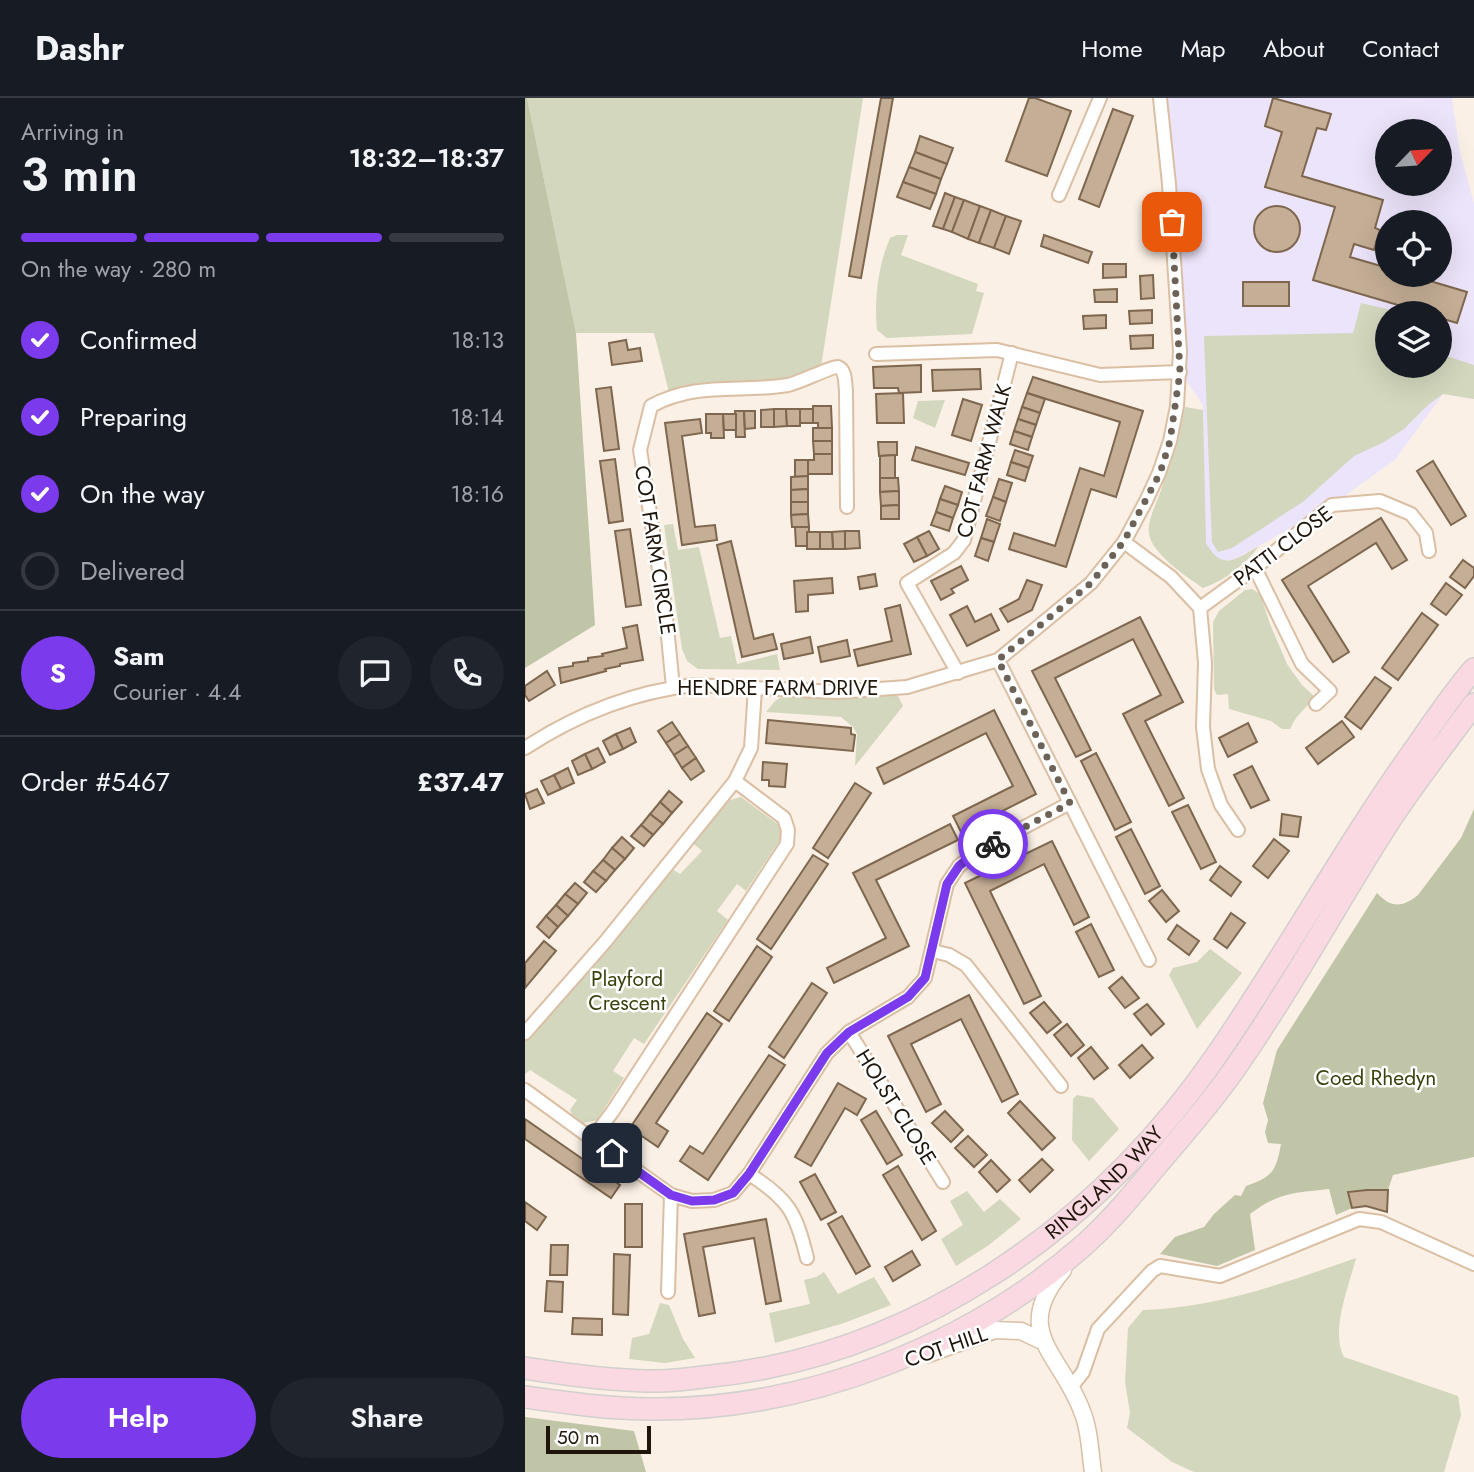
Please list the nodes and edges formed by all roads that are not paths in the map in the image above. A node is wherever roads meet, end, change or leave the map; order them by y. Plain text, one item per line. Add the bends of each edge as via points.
1 (1100, 98) edge
2 (1160, 98) edge
3 (1059, 195) dead end
4 (1013, 353) junction
5 (876, 354) dead end
6 (1180, 372) junction
7 (847, 507) dead end
8 (1124, 541) junction
9 (1429, 551) dead end
10 (1255, 568) junction
11 (1200, 608) junction
12 (998, 660) junction
13 (1474, 669) edge
14 (958, 673) junction
15 (673, 687) junction
16 (755, 689) junction
17 (1316, 704) dead end
18 (1474, 704) edge
19 (525, 748) edge
20 (735, 781) junction
21 (1070, 803) junction
22 (1238, 830) dead end
23 (933, 951) junction
24 (1149, 960) dead end
25 (849, 1032) junction
26 (525, 1033) edge
27 (1061, 1086) dead end
28 (525, 1090) edge
29 (592, 1139) junction
30 (749, 1174) junction
31 (943, 1182) dead end
32 (671, 1195) junction
33 (1085, 1244) junction
34 (807, 1258) dead end
35 (1474, 1264) edge
36 (668, 1292) dead end
37 (1041, 1341) junction
38 (525, 1368) edge
39 (849, 1377) junction
40 (1072, 1386) junction
41 (525, 1396) edge
42 (1093, 1472) edge

1 - 3 street
2 - 6 street, HENDRE FARM DRIVE via 1170,184
4 - 5 street via 997,349
4 - 6 street via 1100,375
4 - 14 street, COT FARM WALK via 964,540 954,553 907,583
6 - 8 street, HENDRE FARM DRIVE via 1160,473
7 - 15 street, COT FARM CIRCLE via 844,372 840,368 833,366 800,383 701,389 651,406 639,450
8 - 11 street via 1171,577
8 - 12 street, HENDRE FARM DRIVE via 1091,583
9 - 10 street, PATTI CLOSE via 1426,533 1411,514 1380,501 1332,505
10 - 11 street, PATTI CLOSE
10 - 17 street via 1302,664 1329,691
11 - 22 street via 1208,769 1221,805
12 - 14 street, HENDRE FARM DRIVE
12 - 21 street
13 - 38 main road, RINGLAND WAY via 1375,804 1274,967 1178,1106 1102,1188 1011,1263 947,1303 886,1332 768,1369 660,1381 592,1378
14 - 16 street, HENDRE FARM DRIVE via 907,687 837,692
15 - 16 street, HENDRE FARM DRIVE
15 - 19 street, HENDRE FARM DRIVE via 584,713
16 - 20 street via 751,748
18 - 33 main road, RINGLAND WAY via 1392,817 1240,1061 1194,1123
20 - 26 street
20 - 29 street via 784,818 787,844
21 - 23 street via 959,866 947,884
21 - 24 street
23 - 25 street via 925,978 908,997
23 - 27 street via 966,965
25 - 30 street via 827,1053
25 - 31 street, HOLST CLOSE
28 - 29 street
29 - 32 street
30 - 32 street via 733,1193 714,1200 692,1201
30 - 34 street via 776,1191 791,1209
32 - 36 street
33 - 37 street via 1045,1293
33 - 39 main road, RINGLAND WAY via 1032,1286 974,1322
35 - 40 street via 1381,1222 1359,1219 1220,1276 1160,1266 1098,1329 1083,1372
37 - 39 street, COT HILL via 1021,1331 995,1330
37 - 40 street
39 - 41 main road, RINGLAND WAY via 744,1403 653,1409 584,1406
40 - 42 street via 1084,1416

